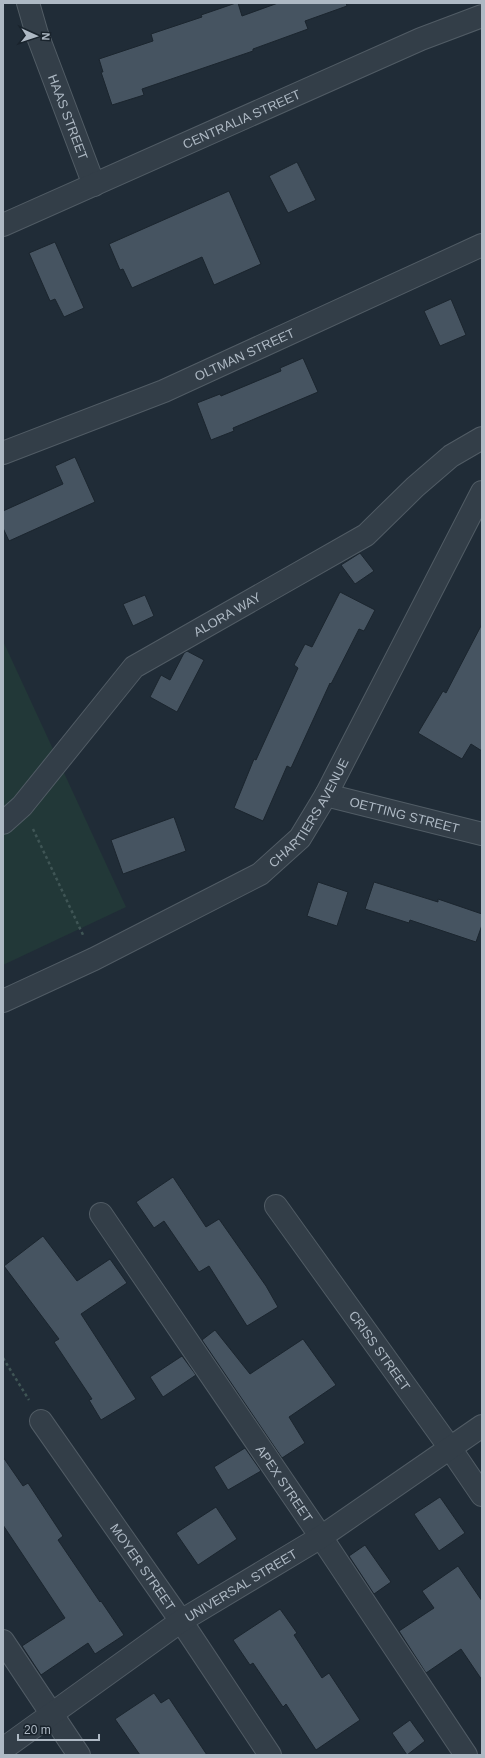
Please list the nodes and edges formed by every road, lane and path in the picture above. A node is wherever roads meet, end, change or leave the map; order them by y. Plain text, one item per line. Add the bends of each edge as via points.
1 (28, 3) edge
2 (482, 16) edge
3 (94, 185) junction
4 (3, 226) edge
5 (482, 245) edge
6 (482, 438) edge
7 (3, 453) edge
8 (481, 495) edge
9 (326, 795) junction
10 (22, 806) junction
11 (3, 823) edge
12 (482, 834) edge
13 (94, 959) junction
14 (3, 1001) edge
15 (276, 1206) dead end
16 (102, 1214) dead end
17 (3, 1358) edge
18 (42, 1421) joint
19 (482, 1426) edge
20 (450, 1448) junction
21 (482, 1495) edge
22 (321, 1537) junction
23 (181, 1621) junction
24 (3, 1641) edge
25 (51, 1713) junction
26 (3, 1748) edge
27 (79, 1755) edge
28 (270, 1755) edge
29 (466, 1755) edge

1 - 3 street, HAAS STREET via 37,34
2 - 3 street, CENTRALIA STREET via 421,39
3 - 4 street, CENTRALIA STREET
5 - 7 street, OLTMAN STREET via 164,391
6 - 10 street, ALORA WAY via 451,456 366,535 134,667
8 - 9 street, CHARTIERS AVENUE
9 - 12 street, OETTING STREET
9 - 13 street, CHARTIERS AVENUE via 300,838 260,874
10 - 11 street, ALORA WAY
10 - 13 path
13 - 14 street, CHARTIERS AVENUE
15 - 20 street, CRISS STREET
16 - 22 street, APEX STREET
17 - 18 path
18 - 23 street, MOYER STREET
19 - 20 street, UNIVERSAL STREET
20 - 21 street, CRISS STREET
20 - 22 street, UNIVERSAL STREET
22 - 23 street, UNIVERSAL STREET
22 - 29 street, APEX STREET
23 - 25 street, UNIVERSAL STREET
23 - 28 street, MOYER STREET
24 - 25 street
25 - 26 street, UNIVERSAL STREET
25 - 27 street

